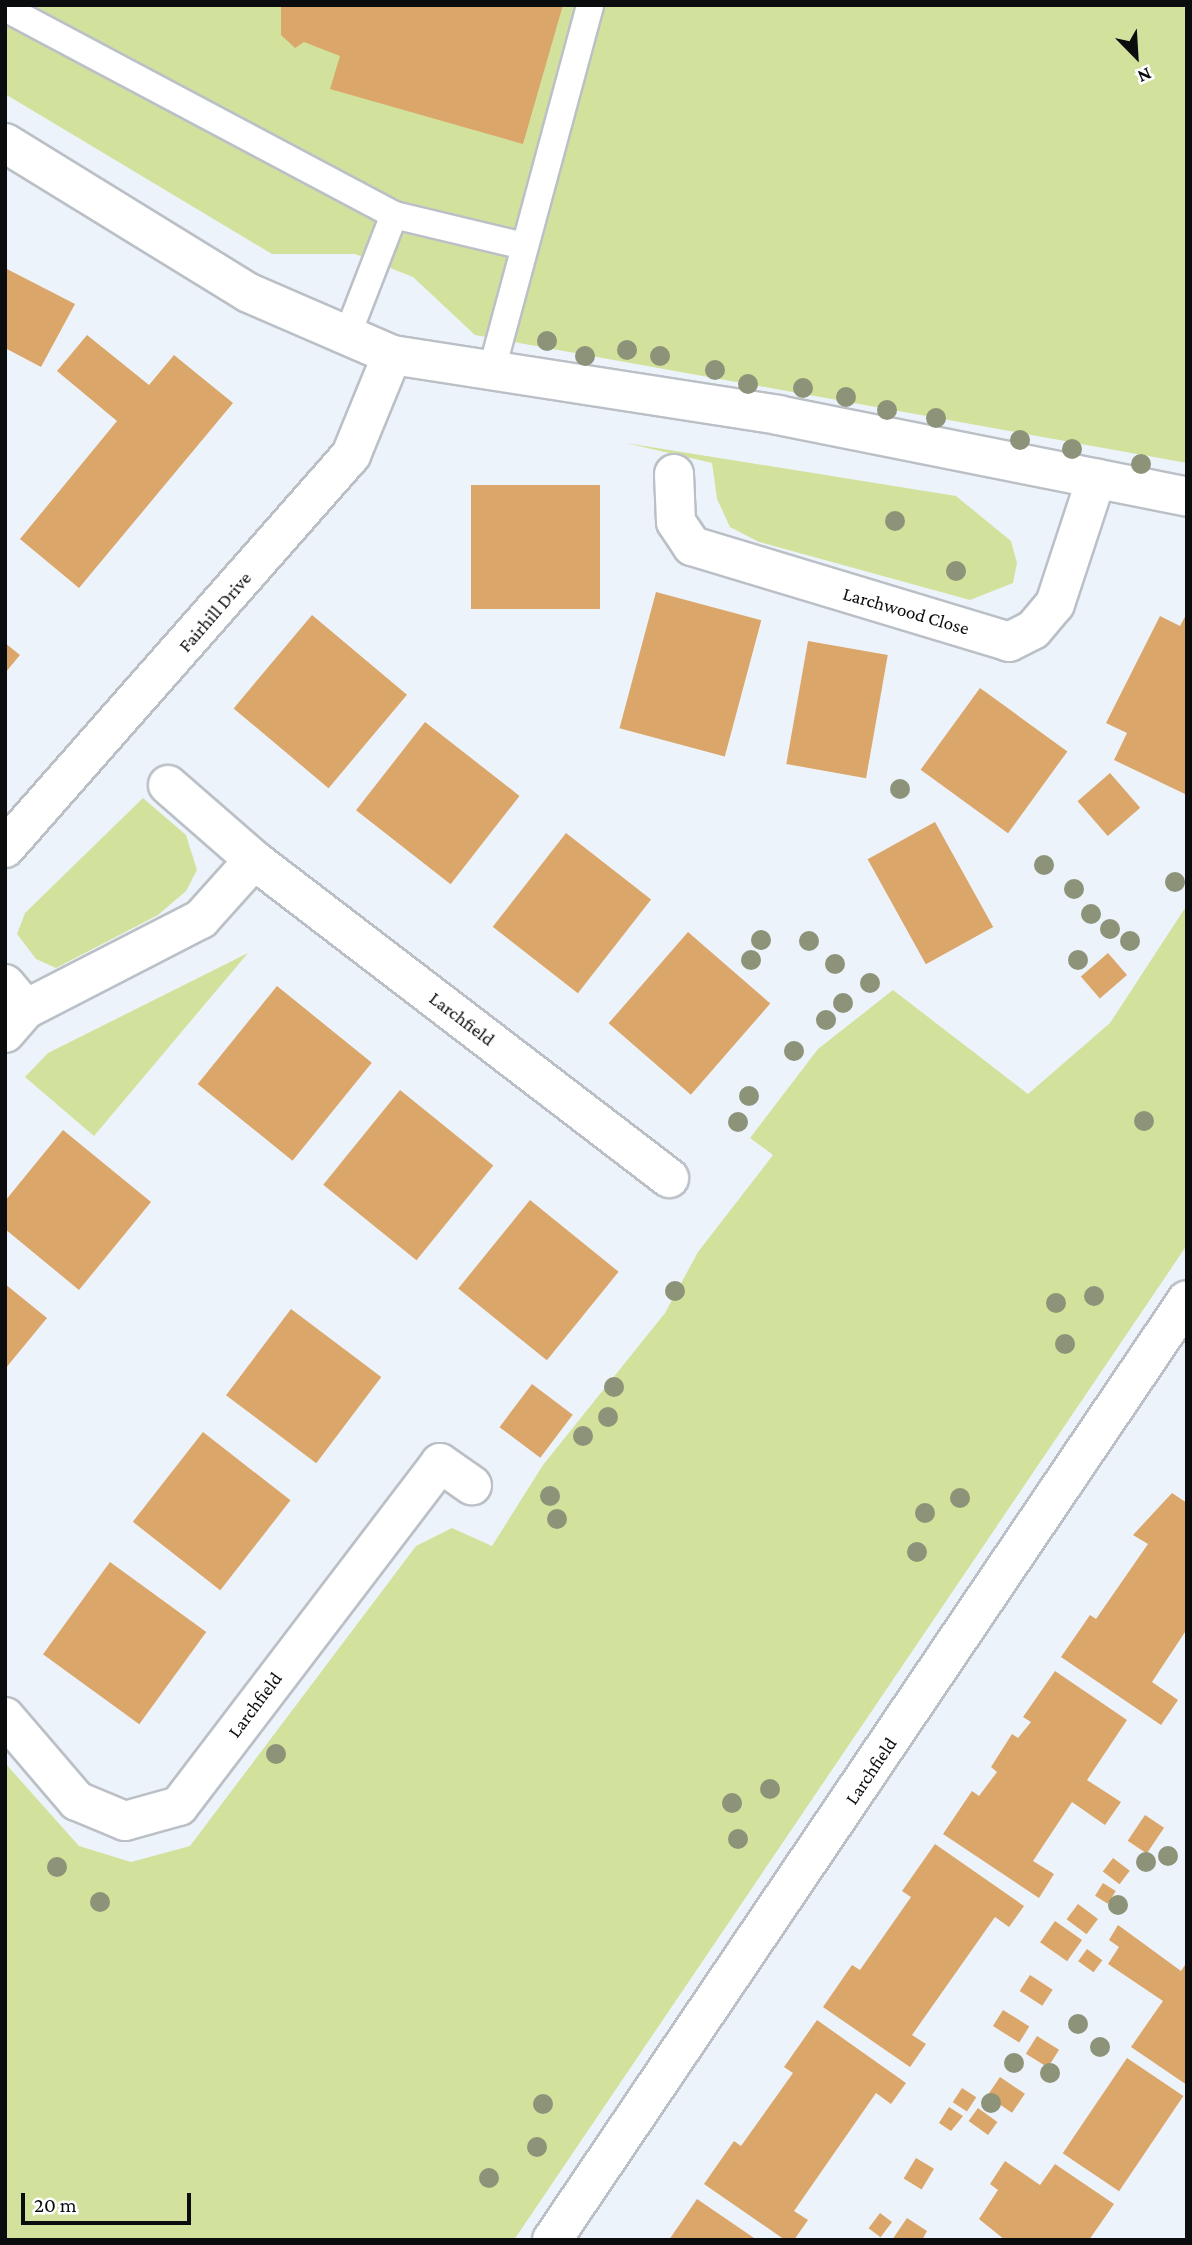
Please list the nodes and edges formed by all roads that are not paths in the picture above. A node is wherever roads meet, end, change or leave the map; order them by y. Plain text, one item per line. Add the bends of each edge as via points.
1 (590, 5) edge
2 (5, 8) edge
3 (5, 143) edge
4 (394, 215) junction
5 (524, 246) junction
6 (347, 336) junction
7 (392, 355) junction
8 (492, 369) junction
9 (674, 474) dead end
10 (1096, 479) junction
11 (1187, 496) edge
12 (168, 785) dead end
13 (5, 848) edge
14 (254, 860) junction
15 (12, 1009) edge
16 (669, 1178) dead end
17 (1187, 1300) edge
18 (472, 1485) dead end
19 (5, 1717) edge
20 (552, 2240) edge

1 - 5 lane
2 - 4 lane
3 - 6 street via 249,293
4 - 5 lane
4 - 6 lane
5 - 8 lane
6 - 7 street
7 - 8 street
7 - 13 street, Fairhill Drive via 351,455
8 - 10 street via 778,415
9 - 10 street, Larchwood Close via 676,522 692,546 1009,642 1033,630 1055,604
10 - 11 street
12 - 14 street, Larchfield
14 - 15 street via 201,919
14 - 16 street, Larchfield
17 - 20 street, Larchfield
18 - 19 street, Larchfield via 440,1463 179,1806 125,1821 76,1801

